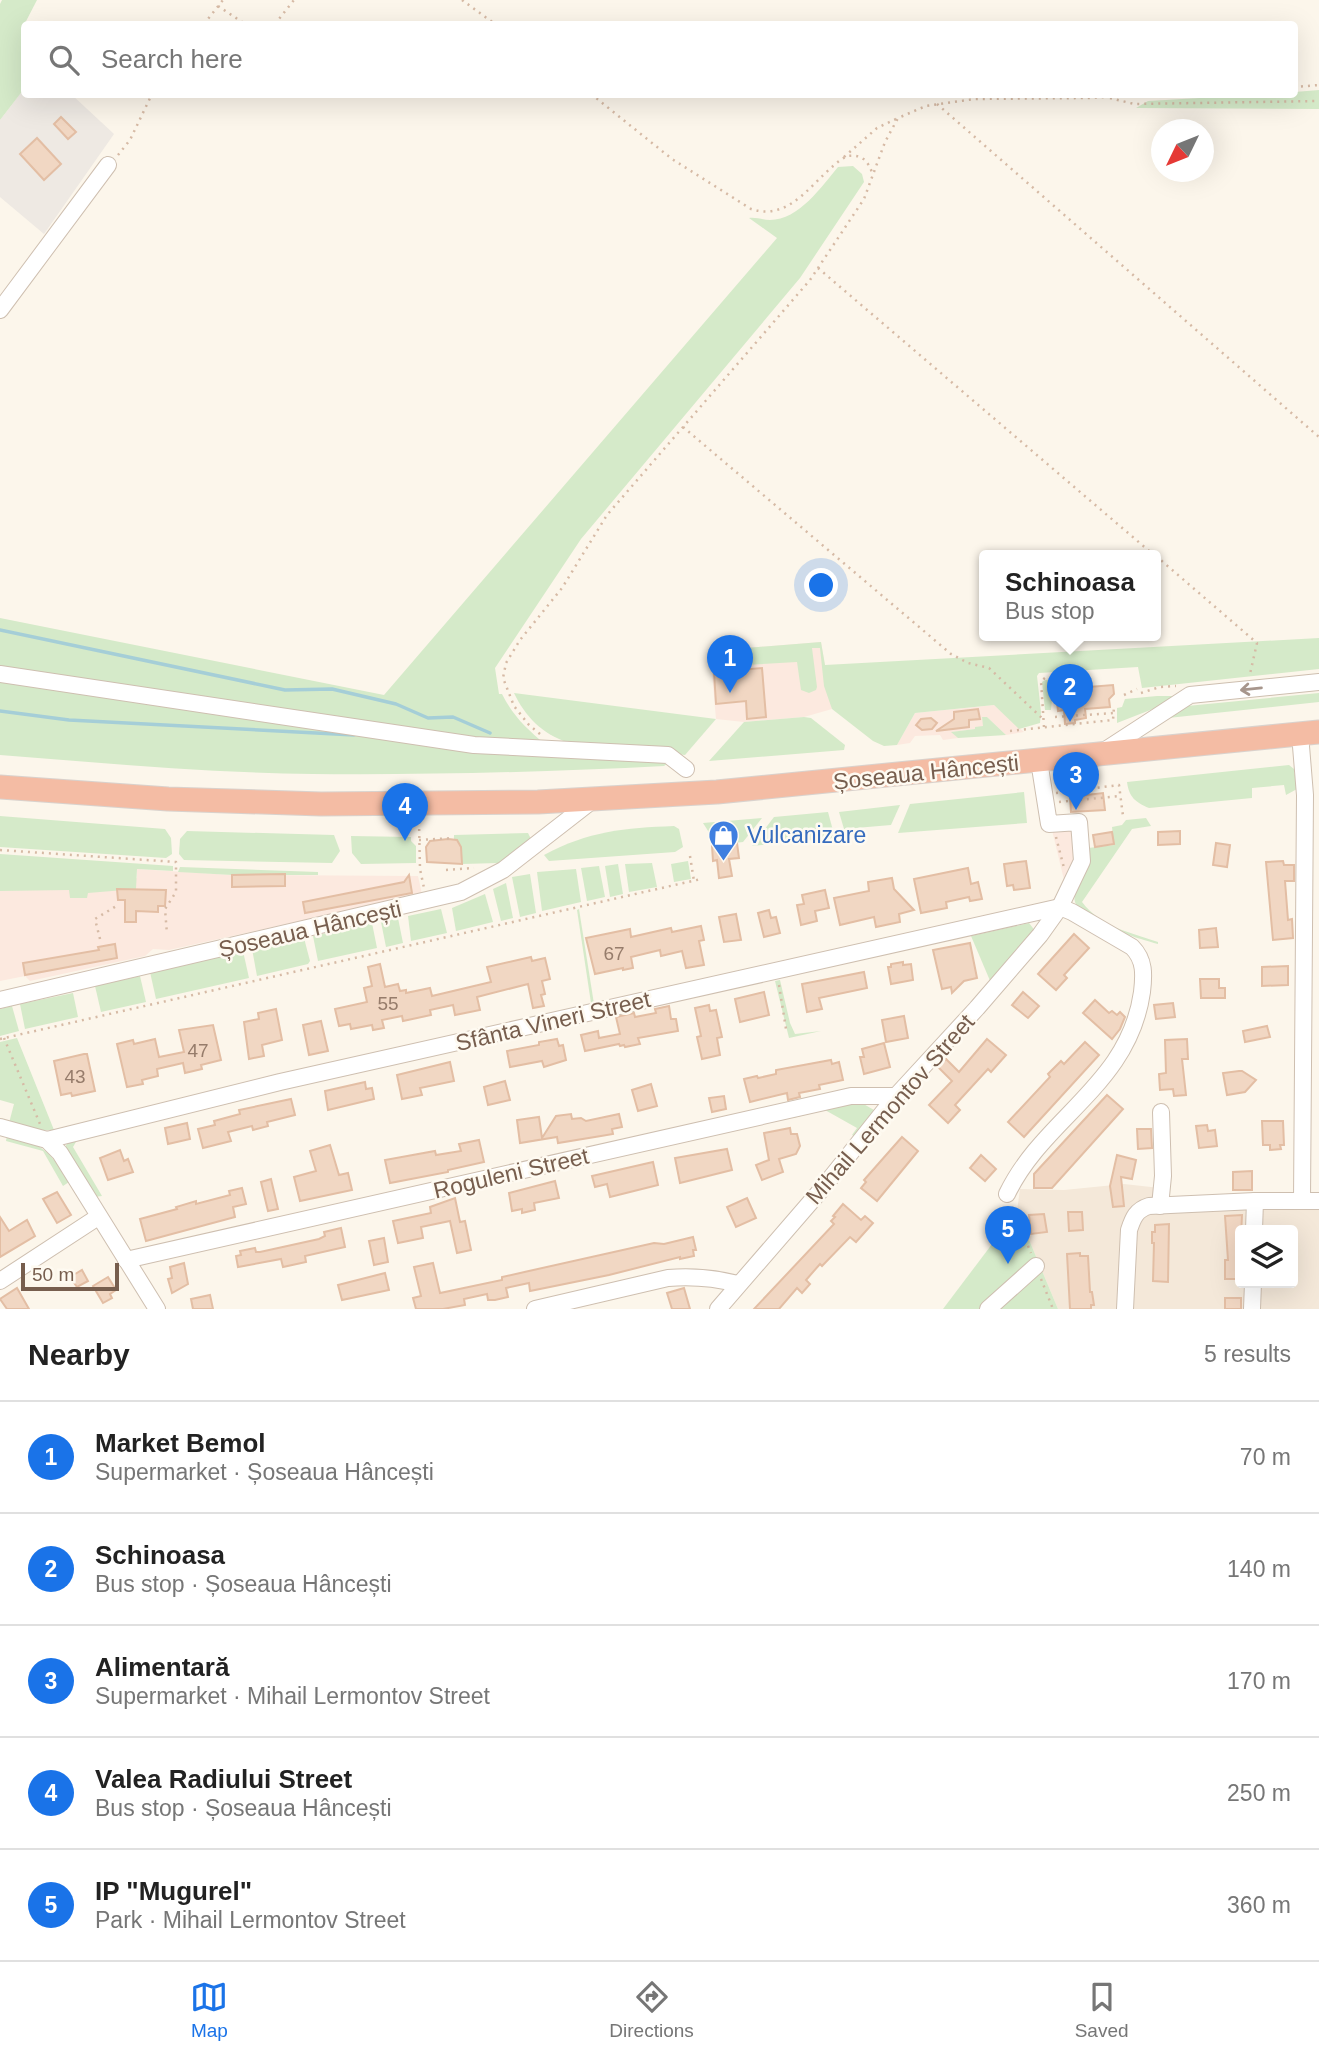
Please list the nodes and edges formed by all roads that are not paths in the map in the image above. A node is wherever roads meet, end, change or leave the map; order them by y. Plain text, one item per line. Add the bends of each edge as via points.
1 (108, 164) road end
2 (0, 310) edge
3 (0, 674) edge
4 (1319, 682) edge
5 (1310, 733) edge
6 (1101, 754) junction
7 (1038, 761) junction
8 (686, 768) dead end
9 (0, 787) edge
10 (593, 800) junction
11 (1059, 907) junction
12 (0, 1000) edge
13 (896, 1096) junction
14 (1161, 1112) dead end
15 (0, 1128) edge
16 (47, 1140) junction
17 (1007, 1194) road end
18 (1302, 1200) junction
19 (1255, 1201) junction
20 (1319, 1201) edge
21 (1155, 1206) junction
22 (98, 1217) junction
23 (1254, 1225) edge
24 (126, 1261) junction
25 (1036, 1266) road end
26 (0, 1280) edge
27 (738, 1284) junction
28 (1253, 1288) edge
29 (157, 1309) edge
30 (535, 1309) edge
31 (718, 1309) edge
32 (988, 1309) edge
33 (1125, 1309) edge
34 (1252, 1309) edge

1 - 2 street
3 - 8 street via 474,745 668,755
4 -> 6 street via 1190,695
5 - 6 highway, Șoseaua Hâncești
5 - 18 street, Șoseaua Hâncești via 1305,795
6 - 7 highway, Șoseaua Hâncești
7 - 10 highway, Șoseaua Hâncești
7 - 11 street, Mihail Lermontov Street via 1049,824 1079,822 1082,861
9 - 10 highway, Șoseaua Hâncești via 168,799 418,804
10 - 12 street, Șoseaua Hâncești via 503,870 461,892
11 - 13 street, Mihail Lermontov Street via 995,989
11 - 16 street, Sfânta Vineri Street via 280,1082
11 - 17 street via 1138,953 1144,979 1140,1005 1122,1053 1022,1166
13 - 24 street, Roguleni Street via 851,1096
13 - 27 street, Mihail Lermontov Street
14 - 21 street via 1163,1176
15 - 16 street
16 - 22 street via 60,1153
18 - 19 street
18 - 20 street
19 - 21 street
19 - 23 street
21 - 33 street via 1141,1209 1129,1230
22 - 24 street
22 - 26 street
24 - 29 street
25 - 32 street
27 - 30 street via 686,1276 668,1278
27 - 31 street, Mihail Lermontov Street
28 - 34 street

